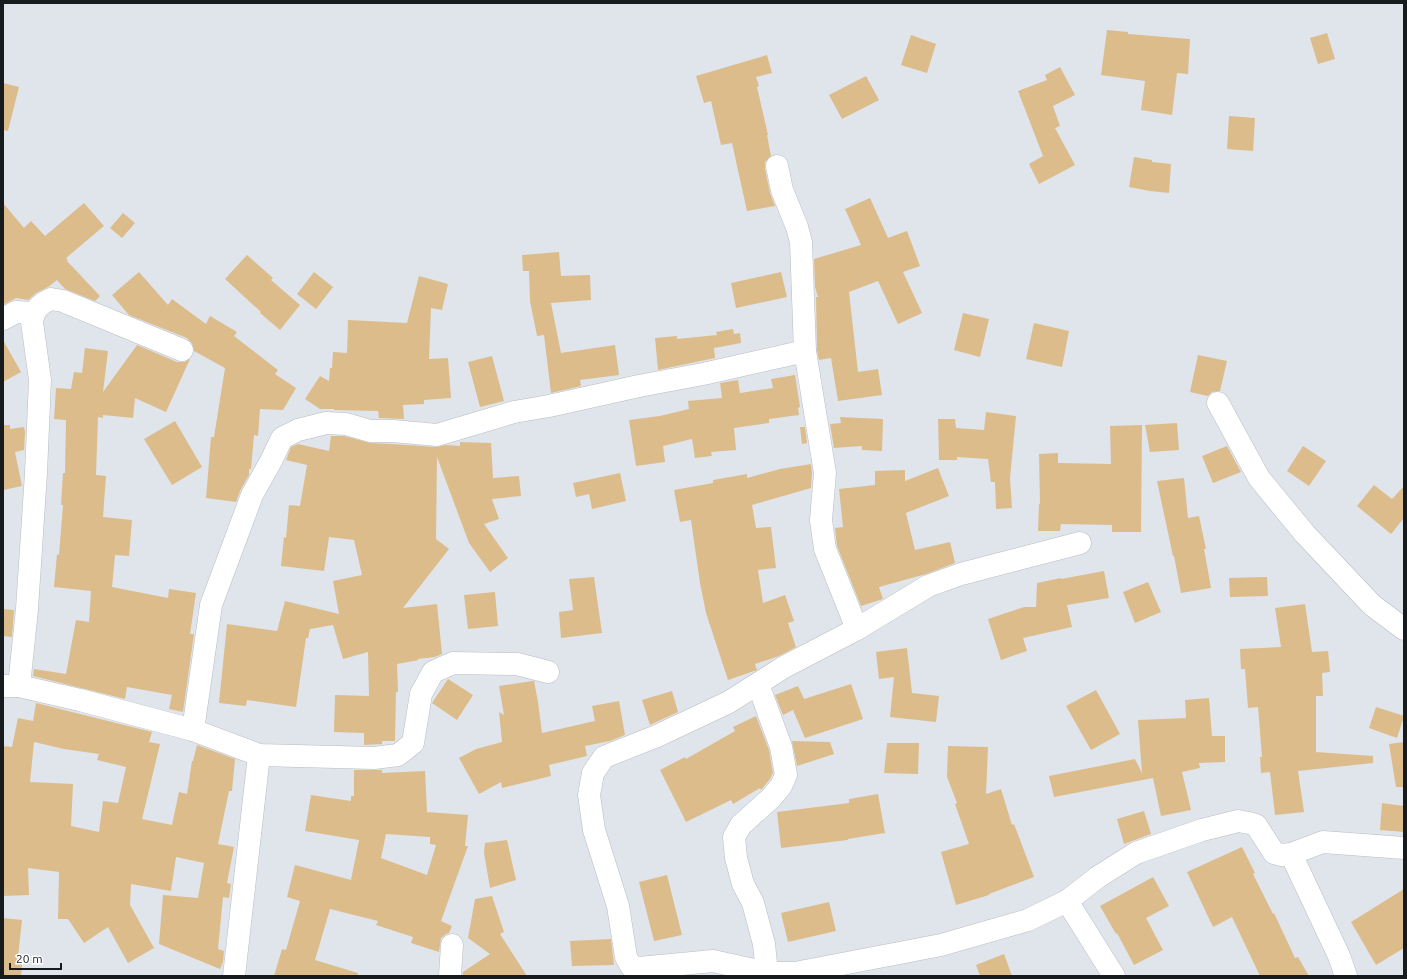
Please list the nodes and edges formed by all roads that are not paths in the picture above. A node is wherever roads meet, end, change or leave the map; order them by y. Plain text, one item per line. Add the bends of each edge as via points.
1 (777, 166) dead end
2 (33, 313) junction
3 (3, 319) edge
4 (182, 350) dead end
5 (804, 351) junction
6 (1218, 402) dead end
7 (1080, 543) dead end
8 (857, 629) junction
9 (1404, 629) edge
10 (548, 672) dead end
11 (758, 684) junction
12 (11, 686) edge
13 (193, 730) junction
14 (260, 755) junction
15 (1404, 848) edge
16 (1291, 854) junction
17 (1067, 901) junction
18 (452, 945) dead end
19 (766, 973) junction
20 (234, 976) edge
21 (450, 976) edge
22 (1114, 976) edge
23 (1346, 976) edge

1 - 5 street via 782,190 801,242
2 - 3 street via 16,312
2 - 4 street via 40,304 51,298
2 - 12 street via 40,380 36,474 27,609
5 - 8 street via 825,473 821,520 825,549
5 - 13 street via 514,412 437,435 370,431 346,424 326,424 298,430 282,438 252,494 211,605
6 - 9 street via 1259,478 1372,605
7 - 8 street via 961,574 928,586
8 - 11 street
10 - 14 street via 517,664 453,663 433,672 421,694 413,743 398,755 374,758
11 - 19 street via 781,747 786,775 771,798 741,825 734,836 736,858 743,884 753,903 764,944
11 - 19 street via 729,702 604,758 593,773 589,795 594,830 618,906 626,957 631,966 639,968 713,960
12 - 13 street via 80,700
13 - 14 street
14 - 20 street
15 - 16 street via 1323,842
16 - 17 street via 1274,853 1256,825 1238,821 1202,830 1136,853
16 - 23 street
17 - 19 street via 1028,920 941,945 795,973
17 - 22 street
18 - 21 street

